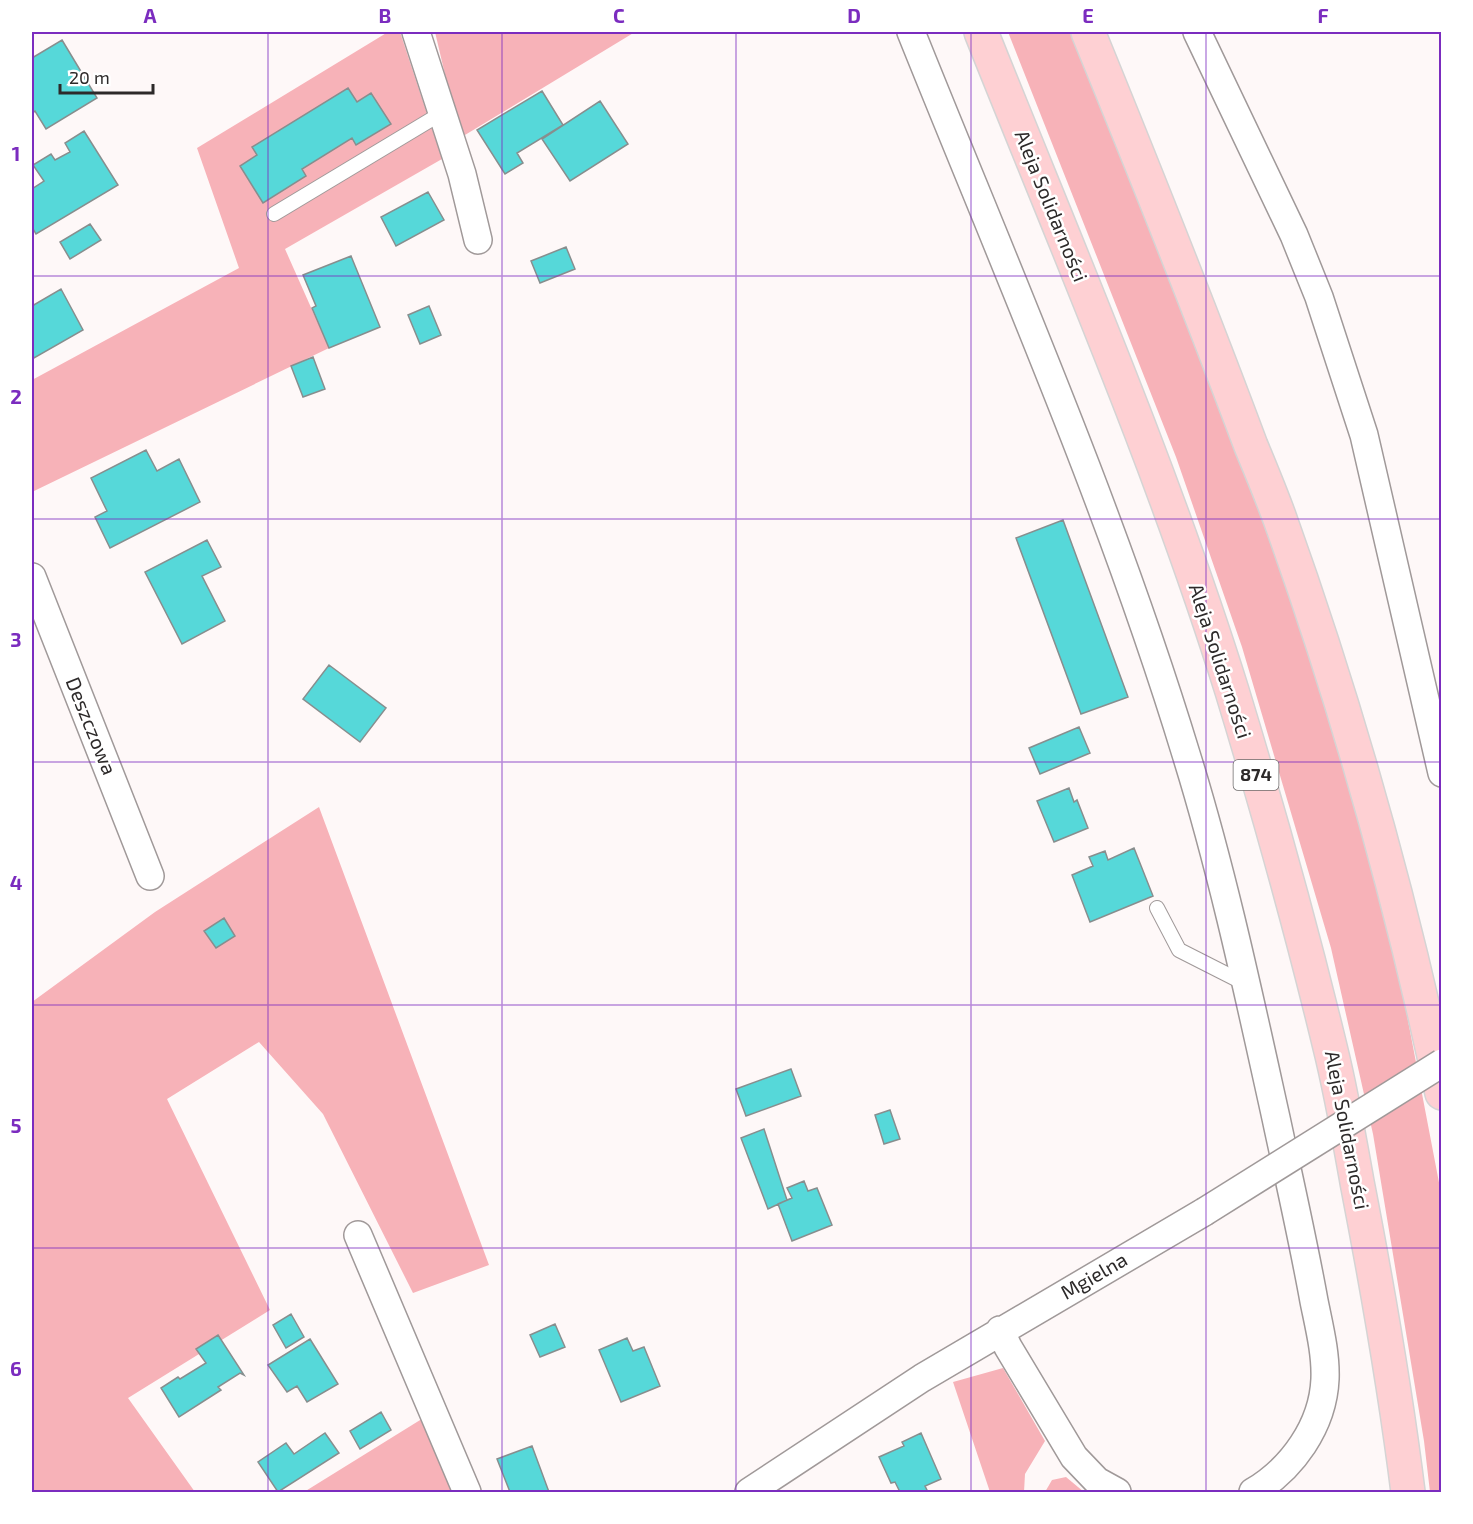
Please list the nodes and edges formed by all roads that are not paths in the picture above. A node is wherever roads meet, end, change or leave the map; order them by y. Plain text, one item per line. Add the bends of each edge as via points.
1 (416, 32) edge
2 (911, 32) edge
3 (981, 32) edge
4 (1088, 32) edge
5 (1197, 32) edge
6 (442, 112) junction
7 (274, 214) dead end
8 (478, 240) dead end
9 (32, 577) edge
10 (1442, 773) edge
11 (150, 876) dead end
12 (1156, 908) dead end
13 (1246, 984) junction
14 (1442, 1063) edge
15 (1442, 1093) edge
16 (358, 1235) dead end
17 (1000, 1330) junction
18 (1268, 1489) edge
19 (467, 1492) edge
20 (749, 1492) edge
21 (1117, 1492) edge
22 (1408, 1492) edge

1 - 6 street
2 - 13 street via 1076,442 1150,642 1187,756
3 - 22 main road, Aleja Solidarności / 874 via 1171,513 1258,780 1330,1049 1378,1289
4 - 15 main road via 1226,377 1298,571 1367,788
5 - 10 street via 1294,235 1319,297 1364,435
6 - 7 lane
6 - 8 street
9 - 11 street, Deszczowa
12 - 13 lane via 1179,950
13 - 18 street via 1299,1220 1323,1347 1325,1379 1320,1410 1309,1434
14 - 17 street, Mgielna, bridge via 1204,1212
16 - 19 street
17 - 20 street, Mgielna
17 - 21 street via 1071,1452 1097,1481

